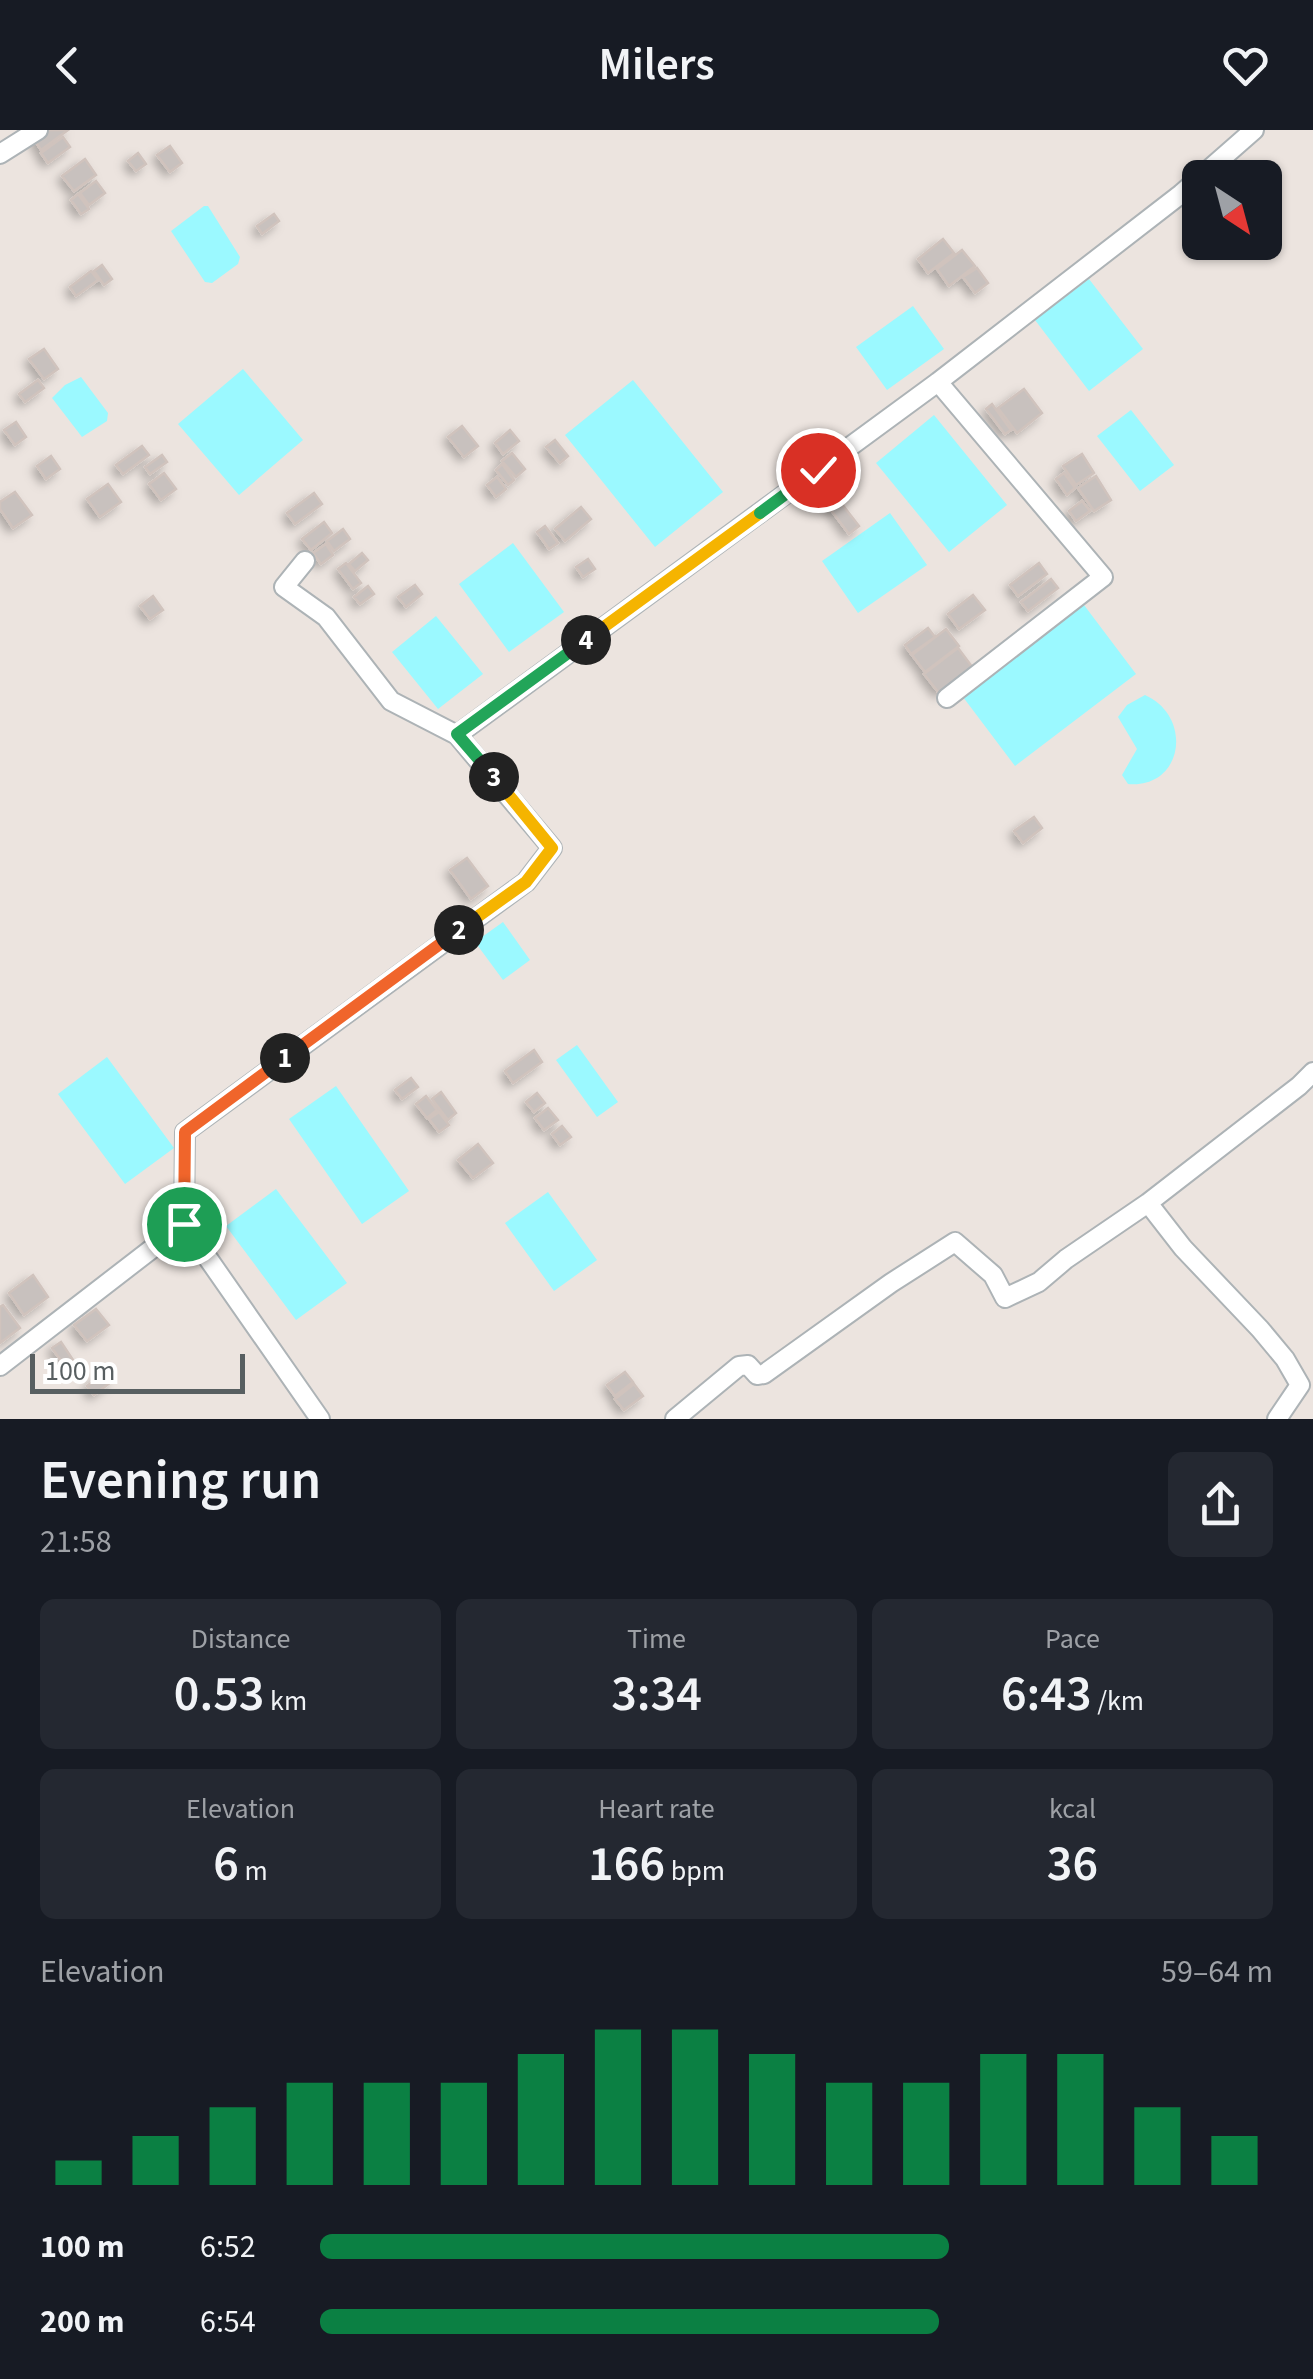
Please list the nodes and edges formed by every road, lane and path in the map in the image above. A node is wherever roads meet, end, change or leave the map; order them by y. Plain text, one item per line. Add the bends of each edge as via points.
1 (38, 130) edge
2 (1254, 130) edge
3 (0, 154) edge
4 (938, 382) junction
5 (305, 561) dead end
6 (947, 698) dead end
7 (457, 734) junction
8 (1313, 1072) edge
9 (1148, 1203) junction
10 (184, 1224) junction
11 (0, 1366) edge
12 (320, 1419) edge
13 (675, 1419) edge
14 (1277, 1419) edge

1 - 3 street
2 - 4 street
4 - 6 street via 1103,577
4 - 7 street
5 - 7 street via 284,587 326,617 391,701
7 - 10 street via 552,848 526,882 185,1132
8 - 9 street
9 - 13 street via 1039,1282 1005,1298 993,1275 956,1242 764,1374 738,1366
9 - 14 street via 1285,1359 1300,1385
10 - 11 street
10 - 12 street

